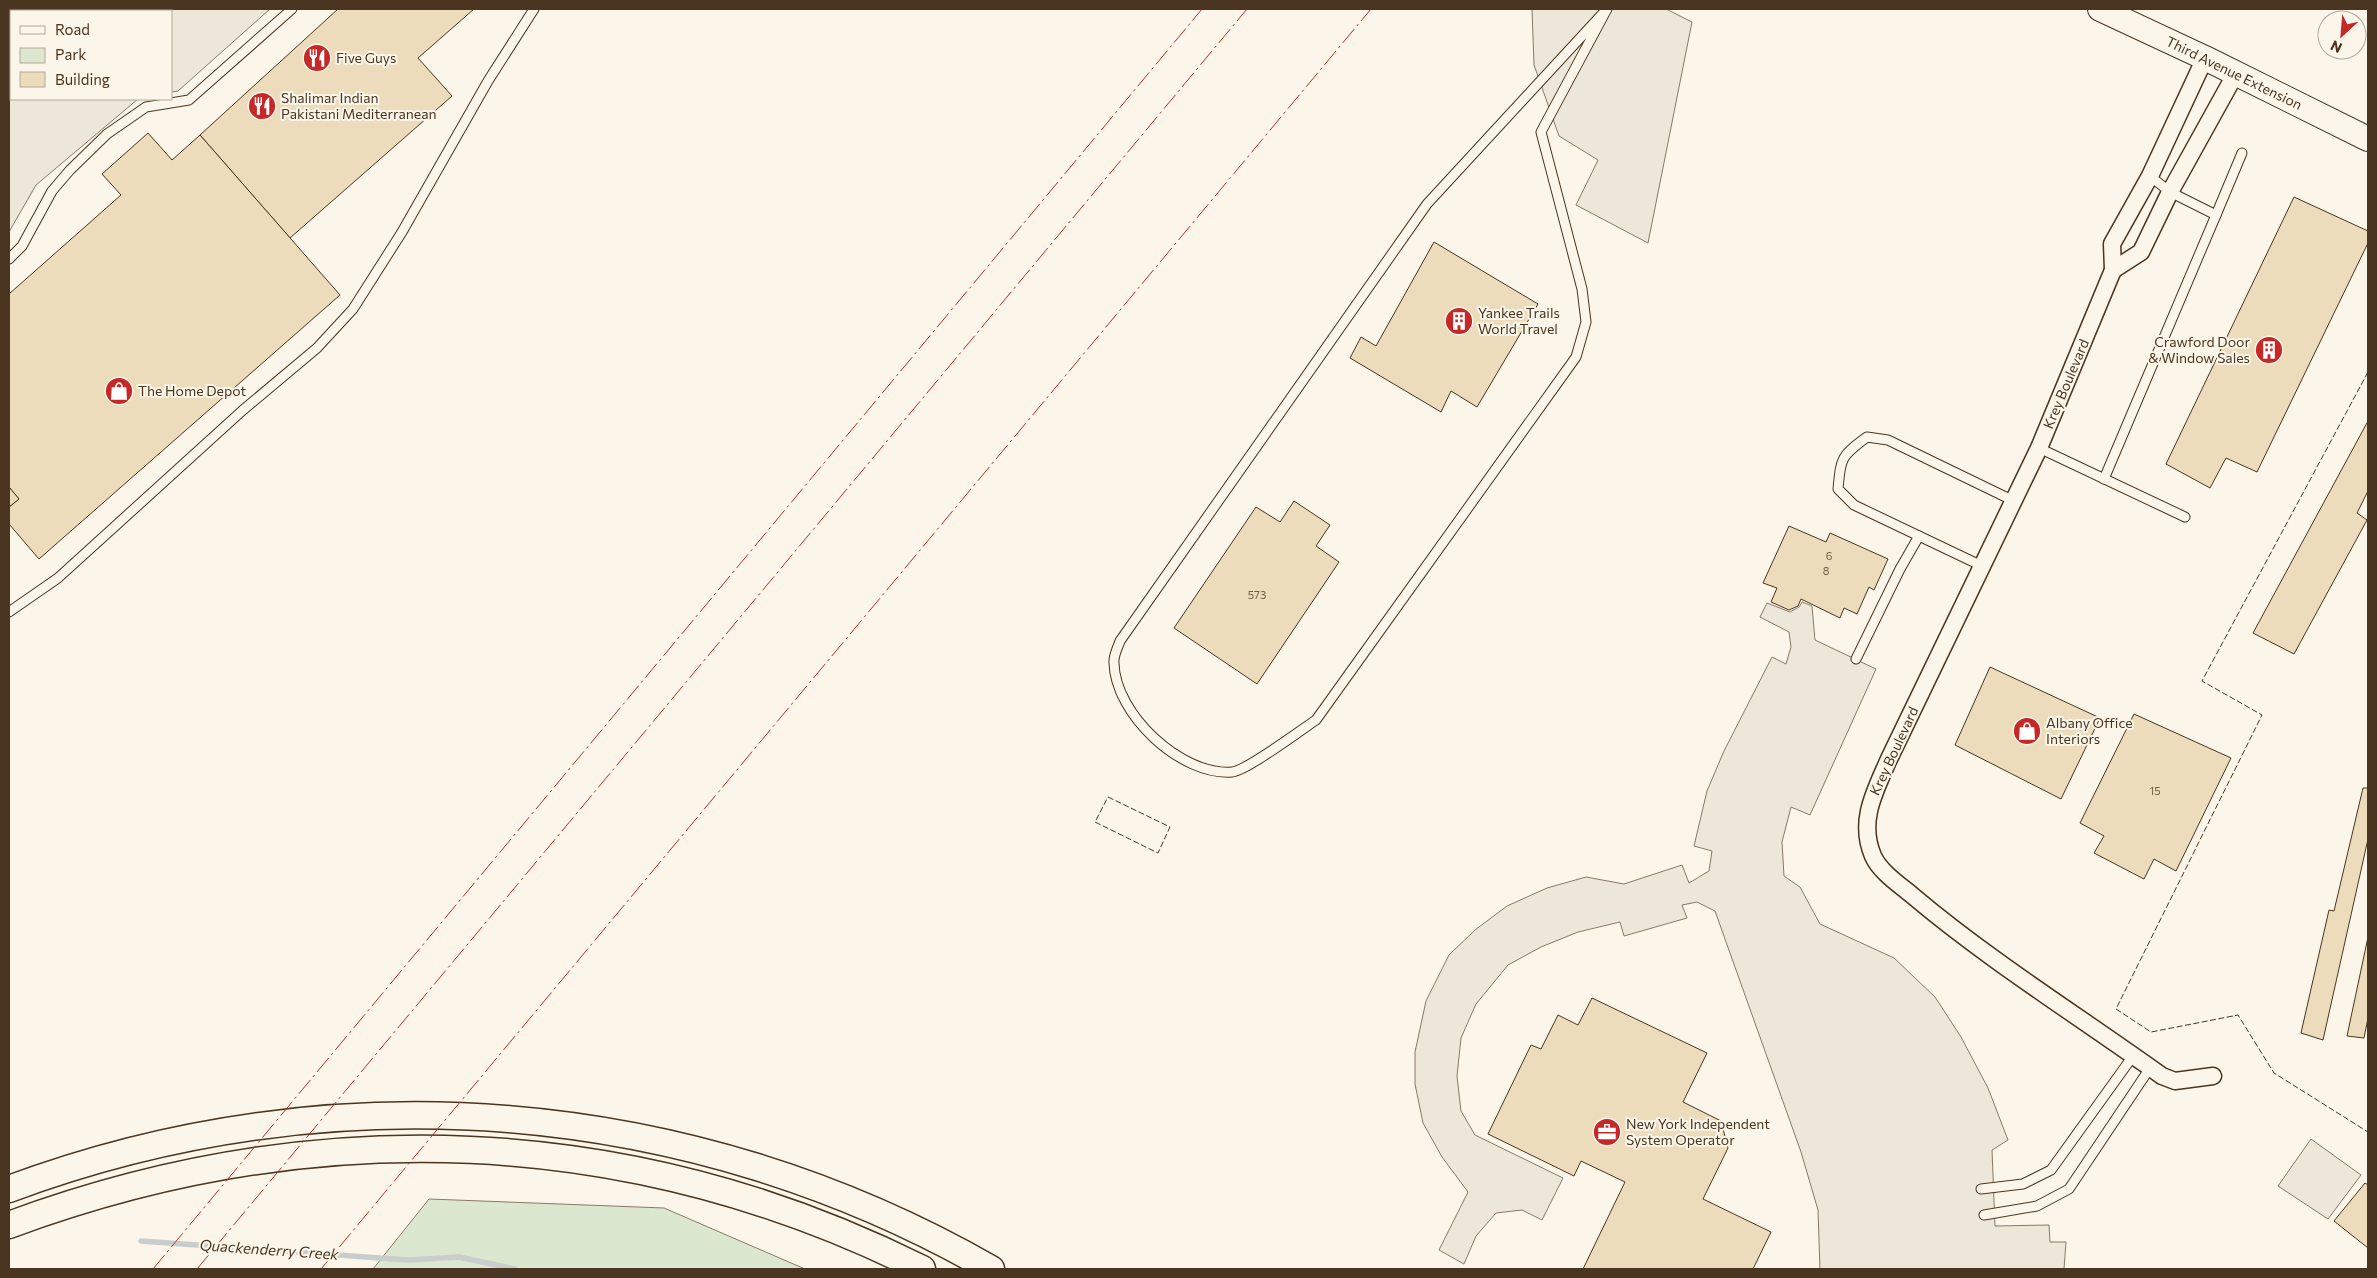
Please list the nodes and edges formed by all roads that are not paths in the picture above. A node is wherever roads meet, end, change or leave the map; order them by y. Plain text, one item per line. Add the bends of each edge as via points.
1 (292, 9) edge
2 (534, 9) edge
3 (2100, 9) edge
4 (1606, 10) edge
5 (2205, 58) junction
6 (2236, 73) junction
7 (2368, 139) edge
8 (2242, 153) dead end
9 (2150, 176) junction
10 (2170, 192) junction
11 (2216, 215) junction
12 (9, 259) edge
13 (2113, 270) junction
14 (2039, 448) junction
15 (2104, 479) junction
16 (2014, 501) junction
17 (2185, 517) dead end
18 (1919, 536) junction
19 (1982, 566) junction
20 (9, 612) edge
21 (1856, 659) dead end
22 (2133, 1056) junction
23 (2150, 1068) junction
24 (2213, 1076) dead end
25 (9, 1189) edge
26 (1982, 1190) dead end
27 (1984, 1215) dead end
28 (9, 1224) edge
29 (922, 1269) edge
30 (991, 1269) edge

1 - 12 lane via 189,100 146,107 107,134 52,191 22,246
2 - 20 lane via 353,309 317,348 58,578
3 - 5 street, Third Avenue Extension
4 - 4 lane via 1427,204 1120,641 1113,662 1122,699 1150,735 1184,759 1206,770 1234,772 1264,756 1316,720 1576,357 1586,322 1582,289 1541,132
5 - 6 street, Third Avenue Extension
5 - 9 street, Krey Boulevard
6 - 7 street, Third Avenue Extension
6 - 10 street
8 - 11 lane
9 - 10 lane
9 - 13 street, Krey Boulevard via 2112,244
10 - 11 lane
10 - 13 street via 2141,252
11 - 15 lane
13 - 14 street, Krey Boulevard
14 - 15 lane
14 - 16 street, Krey Boulevard
15 - 17 lane
16 - 18 lane via 1888,440 1867,437 1846,452 1838,489 1854,505
16 - 19 street, Krey Boulevard
18 - 19 lane
18 - 21 lane
19 - 22 street, Krey Boulevard via 1868,806 1868,841 1874,858 1888,875 1942,921
22 - 23 street, Krey Boulevard
22 - 26 lane via 2051,1170 2023,1184
23 - 24 street, Krey Boulevard via 2175,1081
23 - 27 lane via 2069,1189 2037,1206
25 - 30 main road via 106,1157 235,1129 369,1115 504,1118 640,1136 765,1168 888,1215
28 - 29 main road via 115,1189 241,1162 370,1148 502,1151 634,1169 729,1193 818,1222

